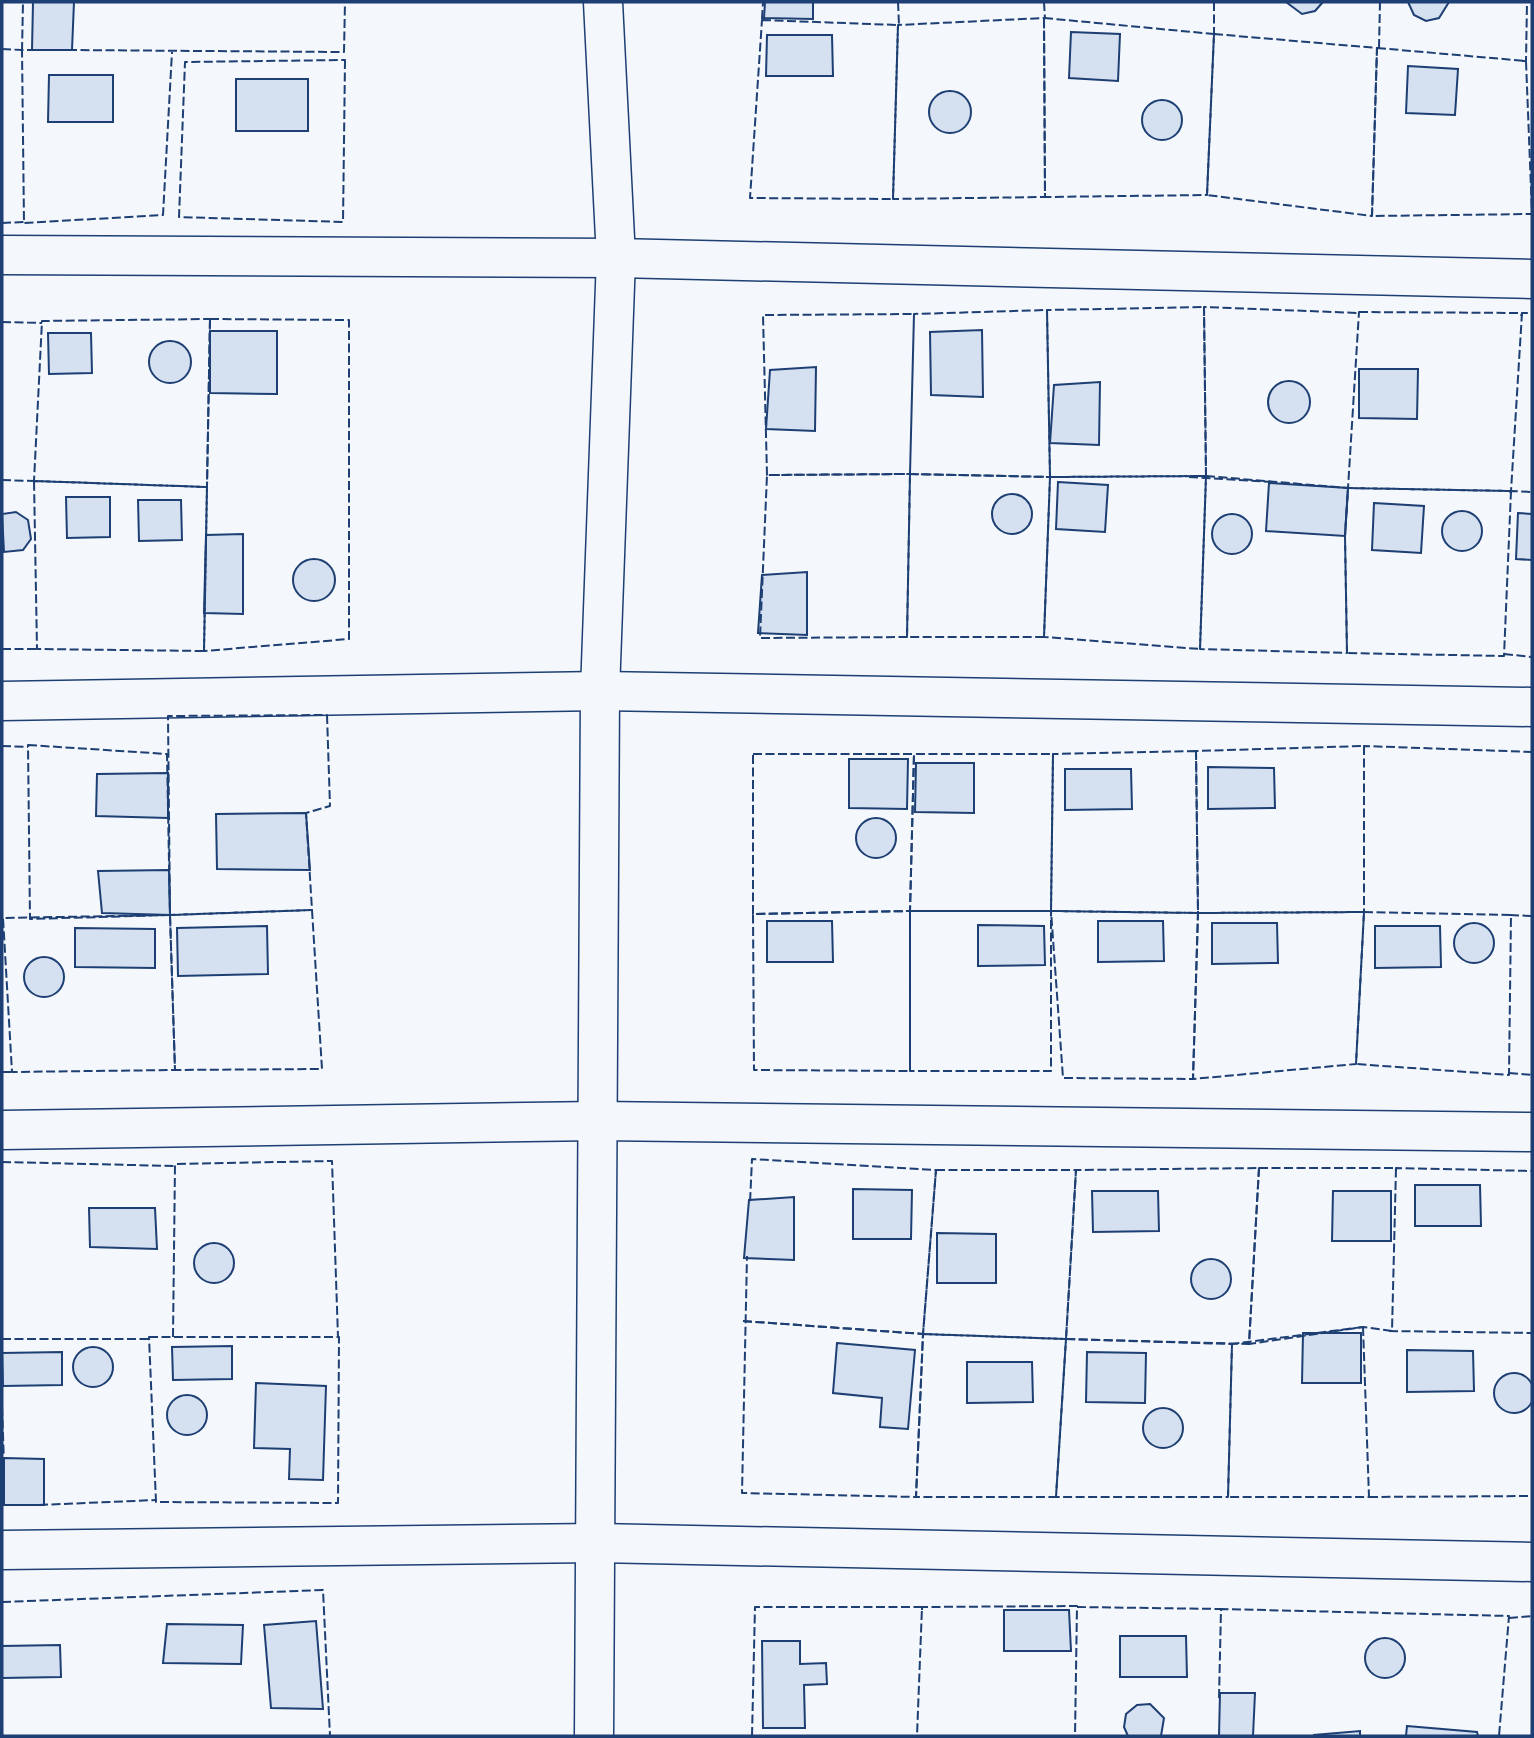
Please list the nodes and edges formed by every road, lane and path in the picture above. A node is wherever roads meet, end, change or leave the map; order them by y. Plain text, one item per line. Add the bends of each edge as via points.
1 (603, 2) edge
2 (2, 254) edge
3 (616, 258) junction
4 (1532, 279) edge
5 (600, 691) junction
6 (2, 701) edge
7 (1532, 707) edge
8 (598, 1121) junction
9 (2, 1130) edge
10 (1532, 1132) edge
11 (597, 1543) junction
12 (2, 1550) edge
13 (1532, 1562) edge
14 (594, 1736) edge

1 - 3 street
2 - 3 street
3 - 4 street
3 - 5 street
5 - 6 street
5 - 7 street
5 - 8 street
8 - 9 street
8 - 10 street
8 - 11 street
11 - 12 street
11 - 13 street
11 - 14 street

